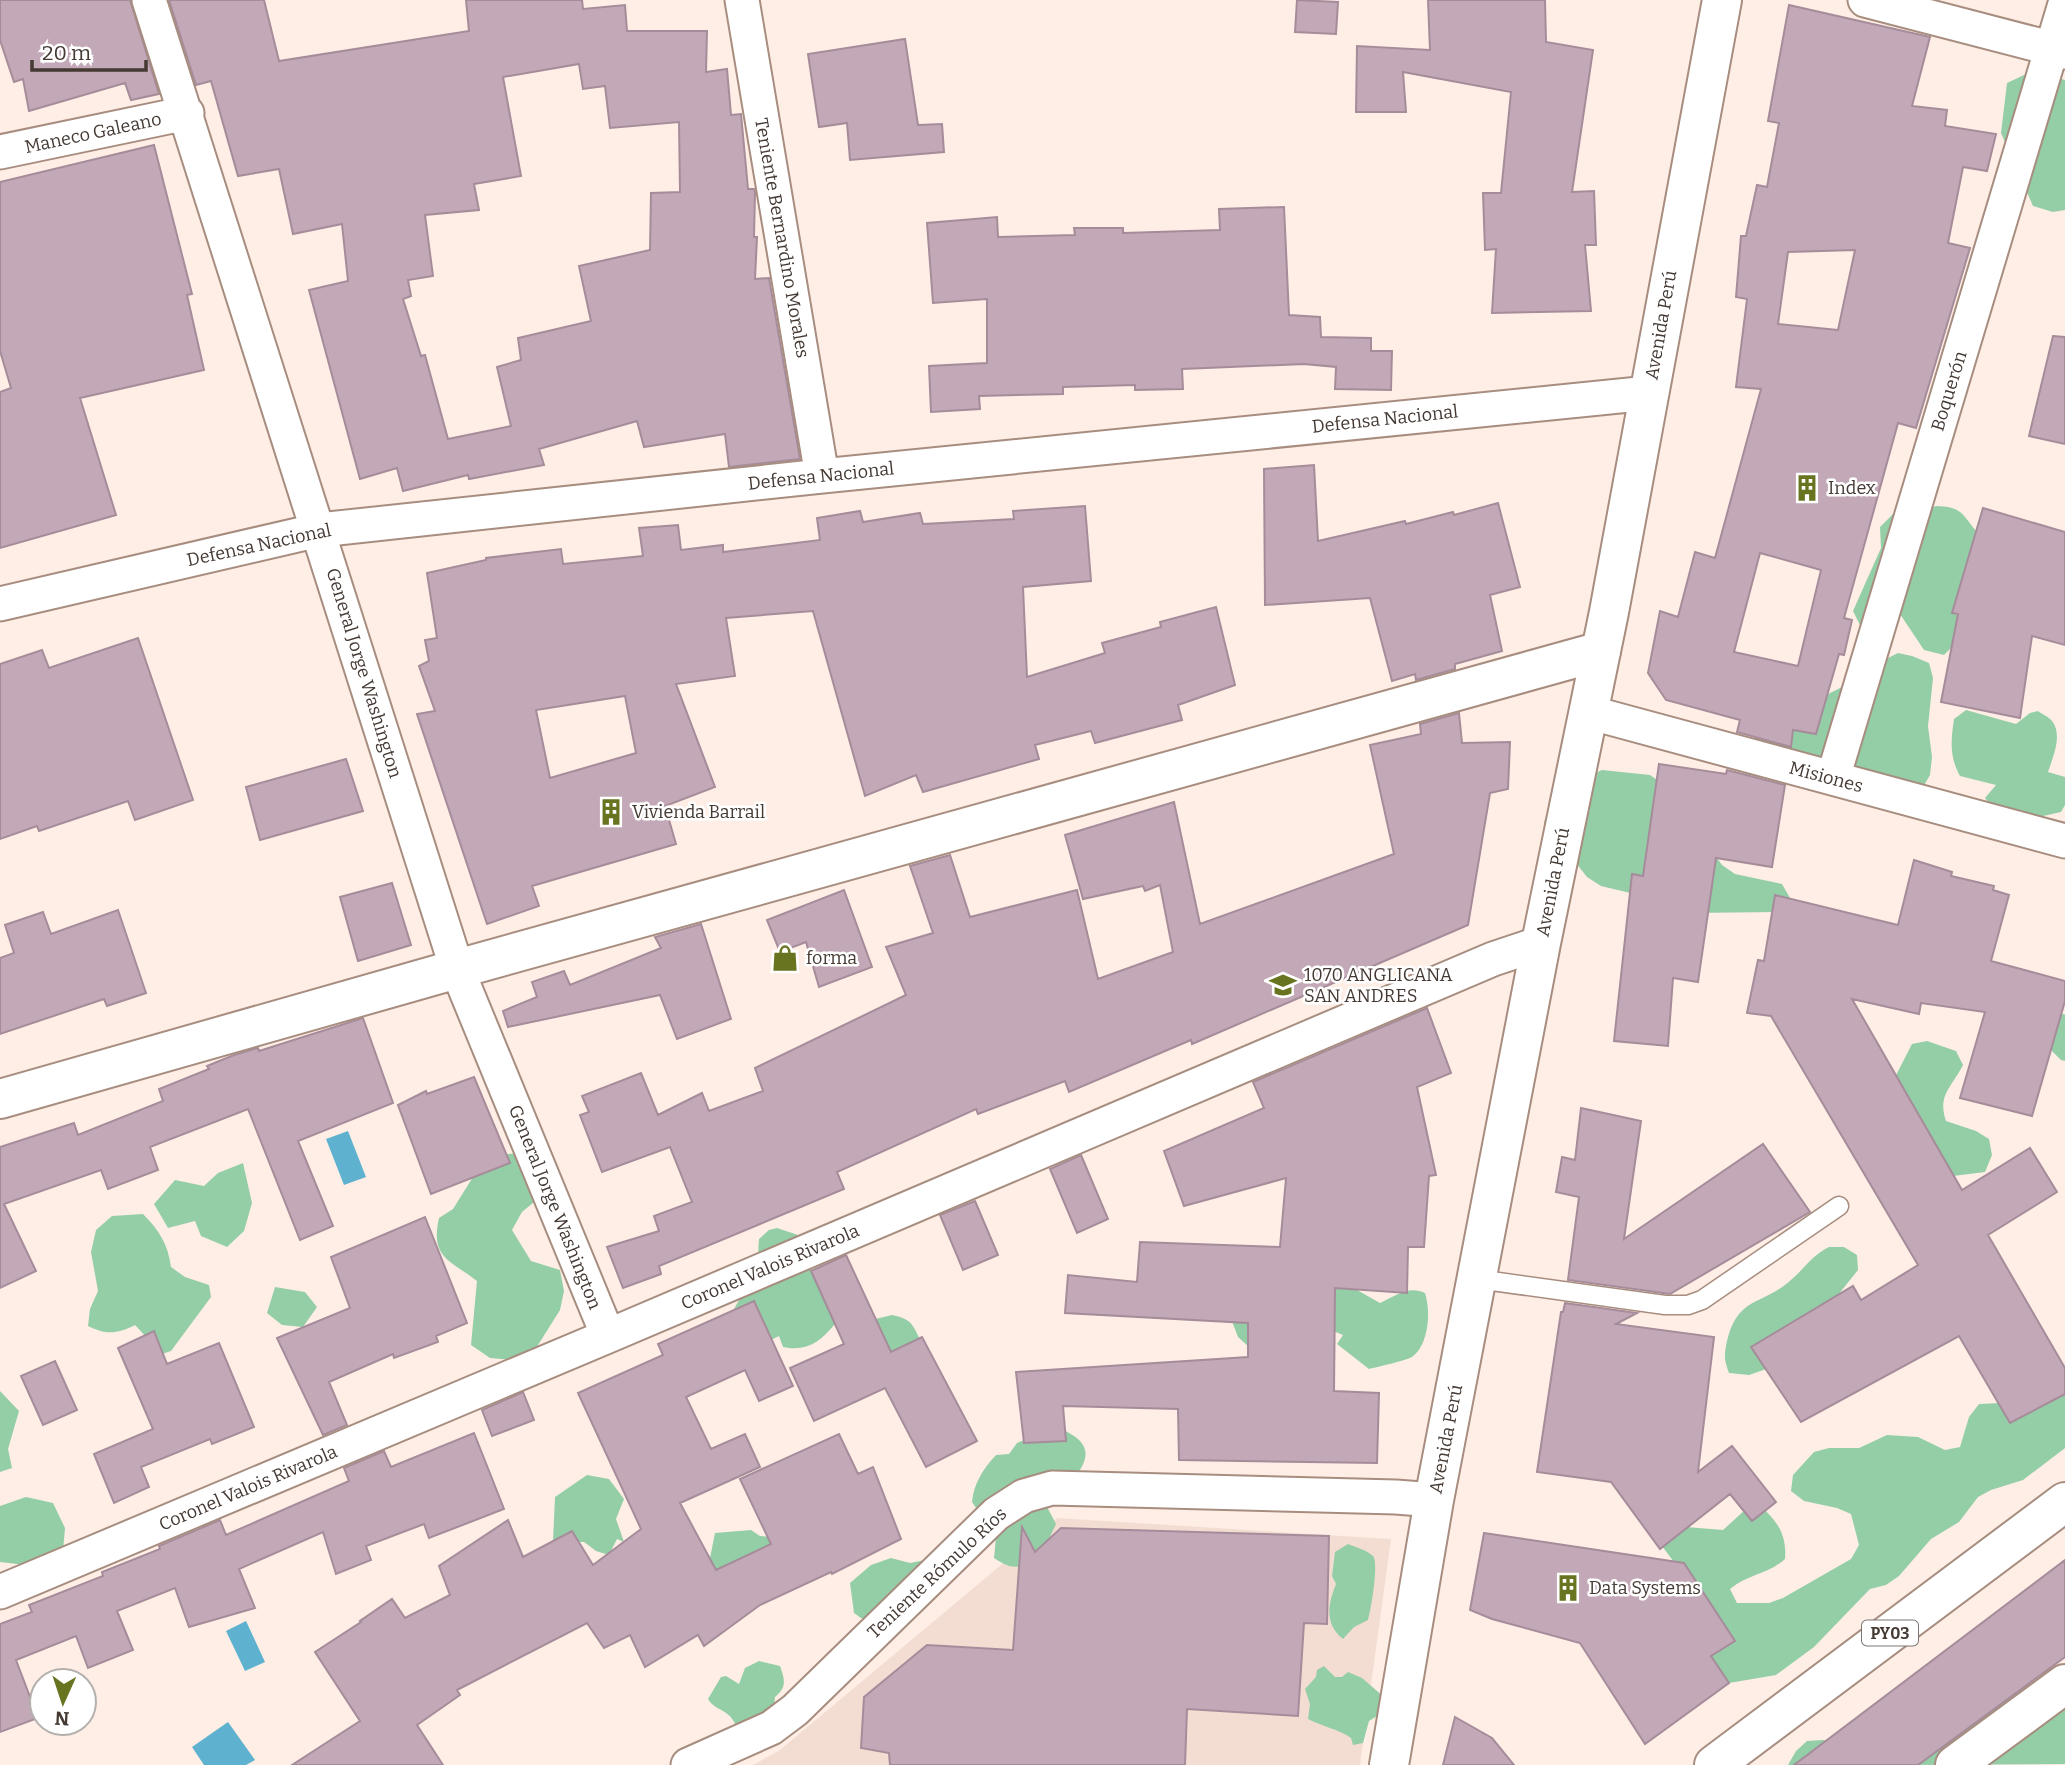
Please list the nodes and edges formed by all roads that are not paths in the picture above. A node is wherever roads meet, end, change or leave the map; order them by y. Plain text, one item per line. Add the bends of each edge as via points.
1 (149, 0) edge
2 (742, 0) edge
3 (1722, 0) edge
4 (1865, 0) edge
5 (2065, 4) edge
6 (2058, 50) edge
7 (187, 113) junction
8 (0, 152) edge
9 (1649, 393) junction
10 (822, 476) junction
11 (319, 530) junction
12 (0, 604) edge
13 (1601, 651) junction
14 (1588, 712) junction
15 (1833, 778) junction
16 (2065, 841) edge
17 (1541, 943) junction
18 (457, 969) junction
19 (0, 1099) edge
20 (1839, 1206) dead end
21 (1477, 1279) junction
22 (608, 1336) junction
23 (1434, 1500) junction
24 (2065, 1502) edge
25 (0, 1592) edge
26 (2065, 1684) edge
27 (688, 1765) edge
28 (1390, 1765) edge
29 (1714, 1765) edge
30 (1955, 1765) edge

1 - 7 street, General Jorge Washington
2 - 10 street, Teniente Bernardino Morales
3 - 9 main road, Avenida Perú
4 - 6 street
5 - 6 street, Boquerón
6 - 15 street, Boquerón
7 - 8 street, Maneco Galeano
7 - 11 street, General Jorge Washington
9 - 10 street, Defensa Nacional
9 - 13 main road, Avenida Perú
10 - 11 street, Defensa Nacional
11 - 12 street, Defensa Nacional
11 - 18 street, General Jorge Washington
13 - 14 main road, Avenida Perú
13 - 18 main road
14 - 15 street, Misiones
14 - 17 main road, Avenida Perú
15 - 16 street, Misiones
17 - 21 main road, Avenida Perú
17 - 22 street, Coronel Valois Rivarola via 1493,959
18 - 19 main road
18 - 22 street, General Jorge Washington
20 - 21 lane via 1688,1305
21 - 23 main road, Avenida Perú
22 - 25 street, Coronel Valois Rivarola
23 - 27 street, Teniente Rómulo Ríos via 1052,1488 1024,1496 996,1514 795,1710 771,1728
23 - 28 main road, Avenida Perú
24 - 29 main road, PY03
26 - 30 main road

